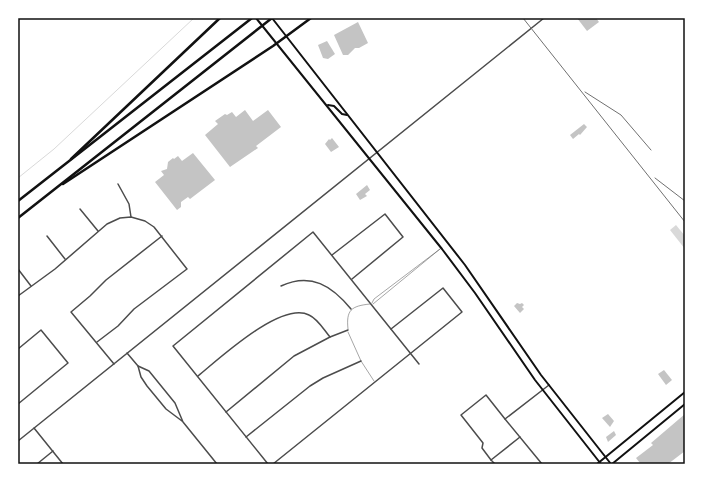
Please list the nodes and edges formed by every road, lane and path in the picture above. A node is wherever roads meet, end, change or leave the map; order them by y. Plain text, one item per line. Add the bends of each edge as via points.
1 (220, 18) edge
2 (252, 18) edge
3 (256, 18) edge
4 (272, 18) edge
5 (311, 18) edge
6 (544, 18) edge
7 (286, 36) junction
8 (277, 43) junction
9 (328, 105) junction
10 (348, 115) junction
11 (377, 153) junction
12 (371, 158) junction
13 (57, 171) junction
14 (118, 184) dead end
15 (54, 189) junction
16 (18, 201) edge
17 (80, 209) dead end
18 (131, 217) junction
19 (18, 218) edge
20 (98, 232) junction
21 (47, 236) dead end
22 (162, 236) junction
23 (442, 248) junction
24 (332, 256) junction
25 (65, 259) junction
26 (18, 269) edge
27 (403, 276) junction
28 (351, 279) junction
29 (405, 279) junction
30 (31, 286) junction
31 (281, 286) dead end
32 (18, 296) edge
33 (371, 304) junction
34 (351, 309) junction
35 (348, 330) junction
36 (391, 330) junction
37 (330, 337) junction
38 (97, 342) junction
39 (18, 349) edge
40 (127, 353) junction
41 (410, 354) junction
42 (361, 361) junction
43 (114, 364) junction
44 (419, 364) dead end
45 (138, 366) junction
46 (197, 376) junction
47 (374, 382) junction
48 (549, 385) junction
49 (543, 390) junction
50 (685, 392) edge
51 (18, 404) edge
52 (685, 404) edge
53 (226, 412) junction
54 (506, 419) junction
55 (184, 422) junction
56 (34, 428) junction
57 (246, 437) junction
58 (520, 437) junction
59 (19, 439) edge
60 (53, 451) junction
61 (606, 457) junction
62 (491, 460) junction
63 (540, 463) edge
64 (599, 463) edge
65 (37, 464) edge
66 (63, 464) edge
67 (217, 464) edge
68 (268, 464) edge
69 (273, 464) edge
70 (495, 464) edge
71 (612, 464) edge

1 - 13 highway
2 - 13 highway
3 - 8 main road
4 - 7 main road
4 - 15 highway
5 - 7 highway
6 - 11 street
7 - 8 highway
7 - 10 main road
8 - 9 main road
8 - 15 highway
9 - 10 main road
9 - 12 main road
10 - 11 main road
11 - 12 street
11 - 48 main road via 469,270
12 - 23 main road
12 - 40 street
13 - 16 highway
14 - 18 street via 129,204
15 - 19 highway
17 - 20 street
18 - 20 street via 120,218
18 - 22 street via 145,221
20 - 25 street
21 - 25 street
22 - 38 street via 187,269 134,309 118,326
22 - 38 street via 106,280 71,312
23 - 27 lane
23 - 29 lane
23 - 49 main road
24 - 28 street
24 - 28 street via 385,214 403,237
24 - 46 street via 313,232 173,346
25 - 30 street
26 - 30 street
27 - 29 lane
27 - 33 lane
28 - 33 street
29 - 33 lane
30 - 32 street
31 - 34 street via 297,281 317,282 337,293
33 - 34 lane
33 - 36 street
34 - 35 lane via 346,319
35 - 37 street
35 - 42 lane
36 - 41 street
36 - 41 street via 443,288 448,294 462,312
37 - 46 street via 311,315 300,312 290,314 254,331
37 - 53 street via 294,356
38 - 43 street
39 - 51 street via 41,330 68,363
40 - 43 street
40 - 45 street
41 - 44 street
41 - 47 street
42 - 47 lane
42 - 57 street via 310,386
43 - 56 street
45 - 55 street via 143,381 166,409
45 - 55 street via 149,371 161,385 177,405
46 - 53 street
47 - 69 street
48 - 49 street
48 - 61 main road
49 - 54 street
49 - 64 main road
50 - 61 main road
52 - 71 main road
53 - 57 street
54 - 58 street
54 - 62 street via 486,395 461,415 483,443 482,448
55 - 67 street
56 - 59 street
56 - 60 street
57 - 68 street
58 - 62 street
58 - 63 street
60 - 65 street
60 - 66 street
61 - 64 main road
61 - 71 main road
62 - 70 street

